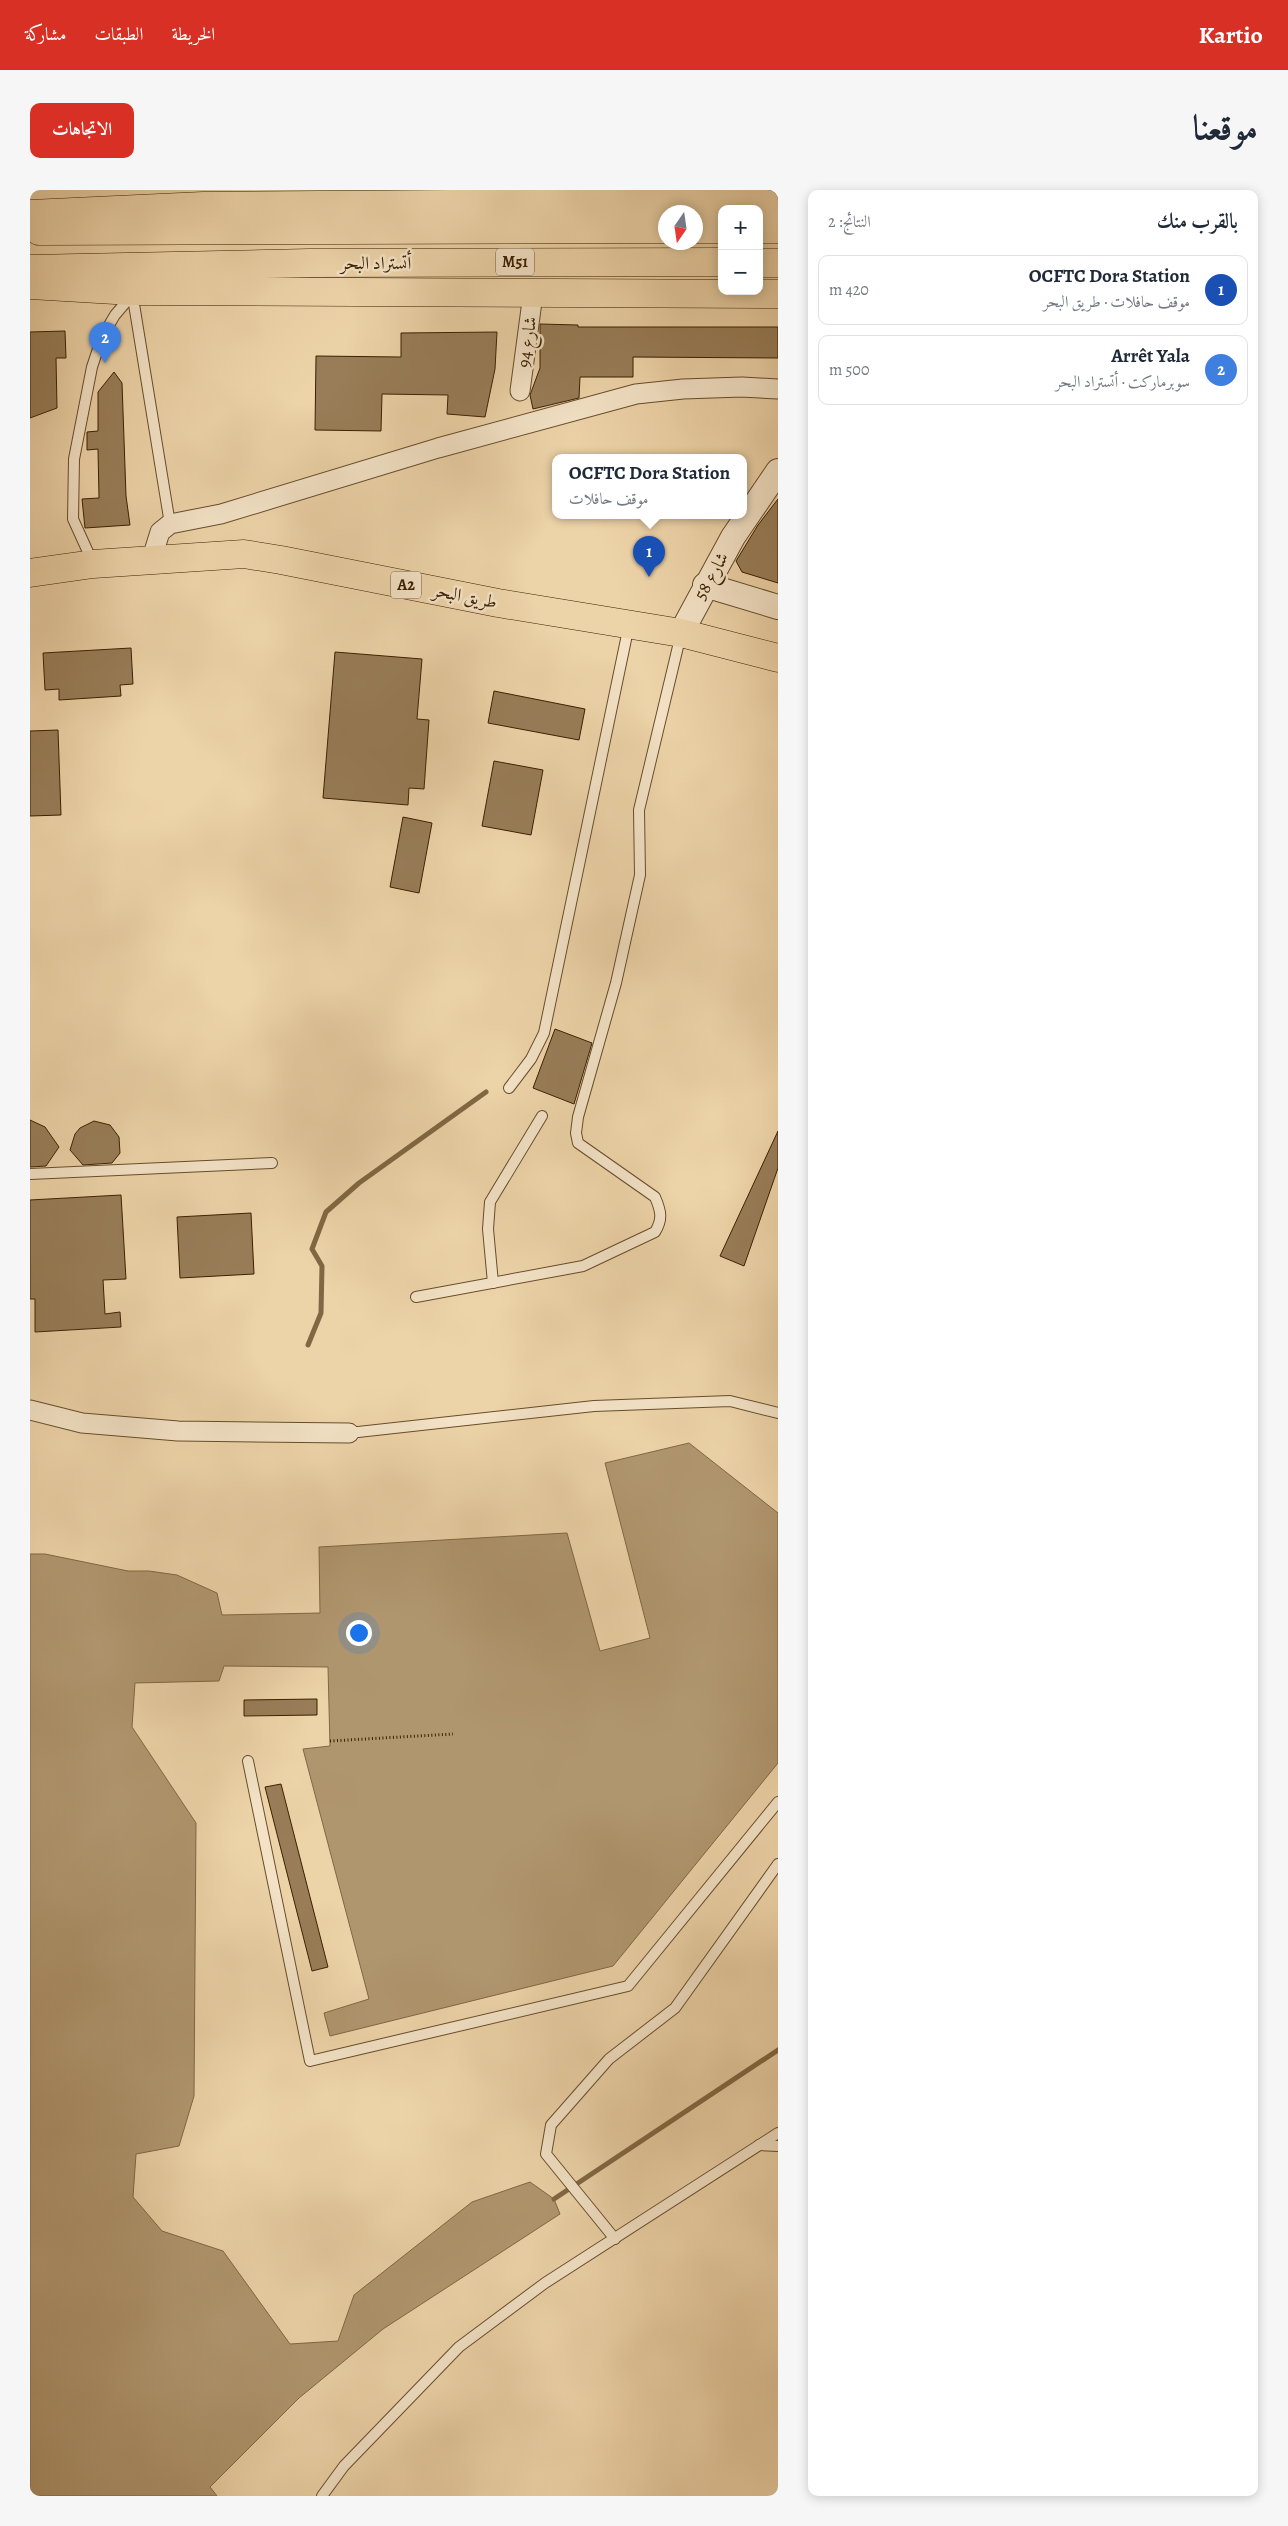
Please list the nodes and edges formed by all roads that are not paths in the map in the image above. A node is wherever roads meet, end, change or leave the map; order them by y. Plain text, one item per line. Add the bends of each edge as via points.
1 (577, 196) edge
2 (778, 204) edge
3 (30, 214) edge
4 (658, 229) edge
5 (703, 229) edge
6 (718, 229) edge
7 (763, 229) edge
8 (778, 229) edge
9 (30, 231) edge
10 (718, 262) edge
11 (763, 263) edge
12 (778, 263) edge
13 (30, 269) edge
14 (30, 285) edge
15 (132, 292) junction
16 (534, 294) junction
17 (778, 294) edge
18 (778, 390) edge
19 (520, 391) dead end
20 (778, 470) edge
21 (747, 516) edge
22 (745, 519) edge
23 (170, 524) junction
24 (151, 561) junction
25 (94, 564) junction
26 (30, 573) edge
27 (705, 585) junction
28 (778, 607) edge
29 (629, 624) junction
30 (681, 632) junction
31 (778, 658) edge
32 (510, 1088) dead end
33 (542, 1116) dead end
34 (272, 1162) dead end
35 (30, 1174) edge
36 (493, 1283) junction
37 (416, 1298) dead end
38 (30, 1410) edge
39 (778, 1413) edge
40 (349, 1433) joint
41 (248, 1761) dead end
42 (778, 1802) edge
43 (778, 1864) edge
44 (778, 2133) edge
45 (759, 2146) junction
46 (778, 2146) edge
47 (615, 2239) junction
48 (322, 2496) edge

1 - 2 highway
1 - 3 highway
4 - 9 highway, أتستراد البحر / M51
5 - 6 highway
7 - 8 highway
10 - 13 highway, أتستراد البحر / M51 via 309,263
11 - 12 highway
14 - 15 highway
15 - 16 highway
15 - 23 lane
15 - 25 lane via 102,338 92,367 74,459 73,519
16 - 17 highway
16 - 19 street, شارع 94
18 - 23 street via 742,387 636,394 438,448 221,514
20 - 21 street, شارع 58
22 - 27 street, شارع 58
23 - 24 street via 160,532
24 - 25 highway, طريق البحر / A2
24 - 29 highway, طريق البحر / A2 via 244,554 498,603
25 - 26 highway, طريق البحر / A2
27 - 28 street
27 - 30 street, شارع 58
29 - 30 highway, طريق البحر / A2
29 - 32 lane via 544,1033 531,1059
30 - 31 highway, طريق البحر / A2
30 - 36 lane via 639,810 640,875 616,983 576,1133 578,1143 656,1197 661,1210 660,1222 655,1232 583,1266
33 - 36 lane via 490,1202 488,1229
34 - 35 lane
36 - 37 lane
38 - 40 street via 82,1423 178,1432
39 - 40 lane via 730,1401 594,1406
41 - 42 lane via 310,2061 628,1986
43 - 47 lane via 674,2008 609,2059 551,2124 546,2154
44 - 45 lane
45 - 46 lane
45 - 47 lane
47 - 48 lane via 545,2283 459,2347 344,2466

